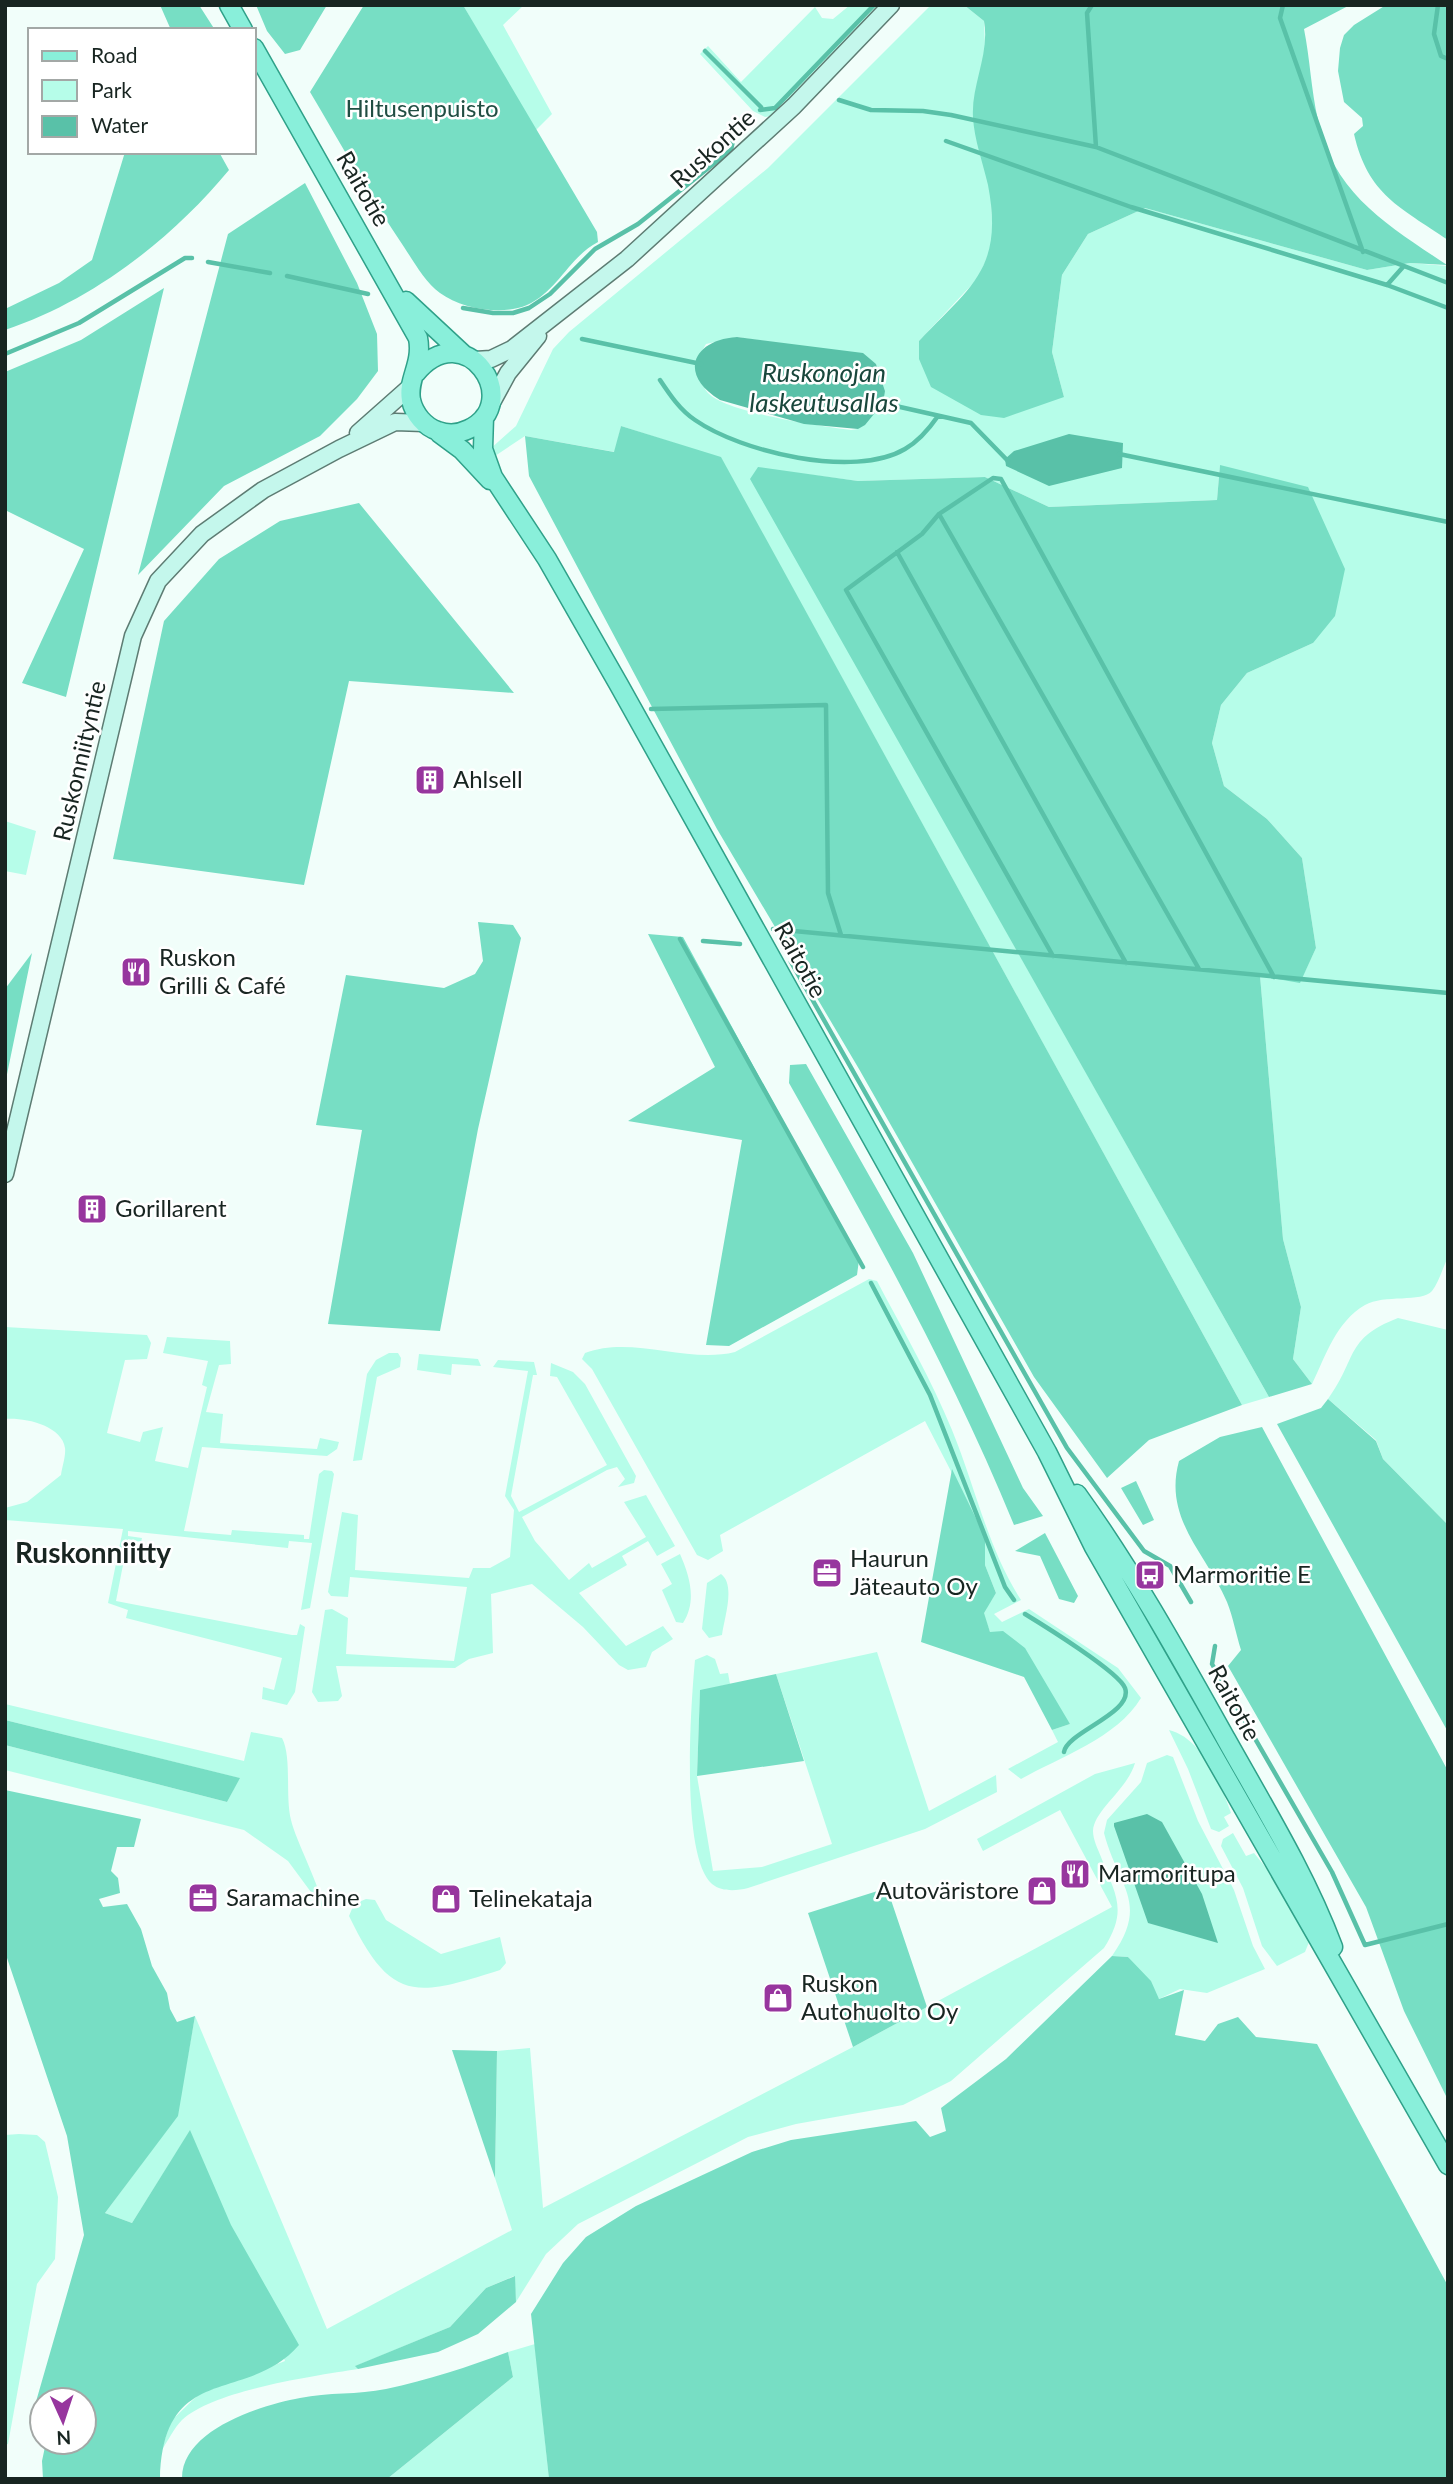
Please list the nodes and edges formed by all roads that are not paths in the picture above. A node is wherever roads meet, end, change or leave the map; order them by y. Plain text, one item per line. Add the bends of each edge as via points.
1 (229, 5) edge
2 (891, 5) edge
3 (242, 28) edge
4 (256, 52) edge
5 (387, 281) junction
6 (556, 315) junction
7 (469, 357) junction
8 (413, 379) junction
9 (487, 412) junction
10 (430, 427) junction
11 (339, 449) junction
12 (505, 495) junction
13 (5, 1174) edge
14 (1448, 2165) edge

1 - 3 main road
2 - 6 street, Ruskontie via 786,114 627,259
4 - 5 main road, Raitotie
5 - 7 main road, Raitotie
5 - 8 main road, Raitotie via 418,338 420,361
6 - 7 street, Ruskontie via 512,349 491,359
6 - 9 street, Ruskontie via 508,373
7 - 8 main road via 436,355
7 - 9 main road via 490,380
8 - 10 main road via 411,400
8 - 11 street, Ruskonniityntie
9 - 10 main road via 463,432 449,434
9 - 12 main road, Raitotie via 482,449
10 - 11 street, Ruskonniityntie via 395,422
10 - 12 main road, Raitotie via 461,450
11 - 13 street, Ruskonniityntie via 263,490 202,534 158,581 133,636
12 - 14 main road, Raitotie via 606,662 1047,1452 1112,1542 1182,1659 1313,1894 1350,1993

